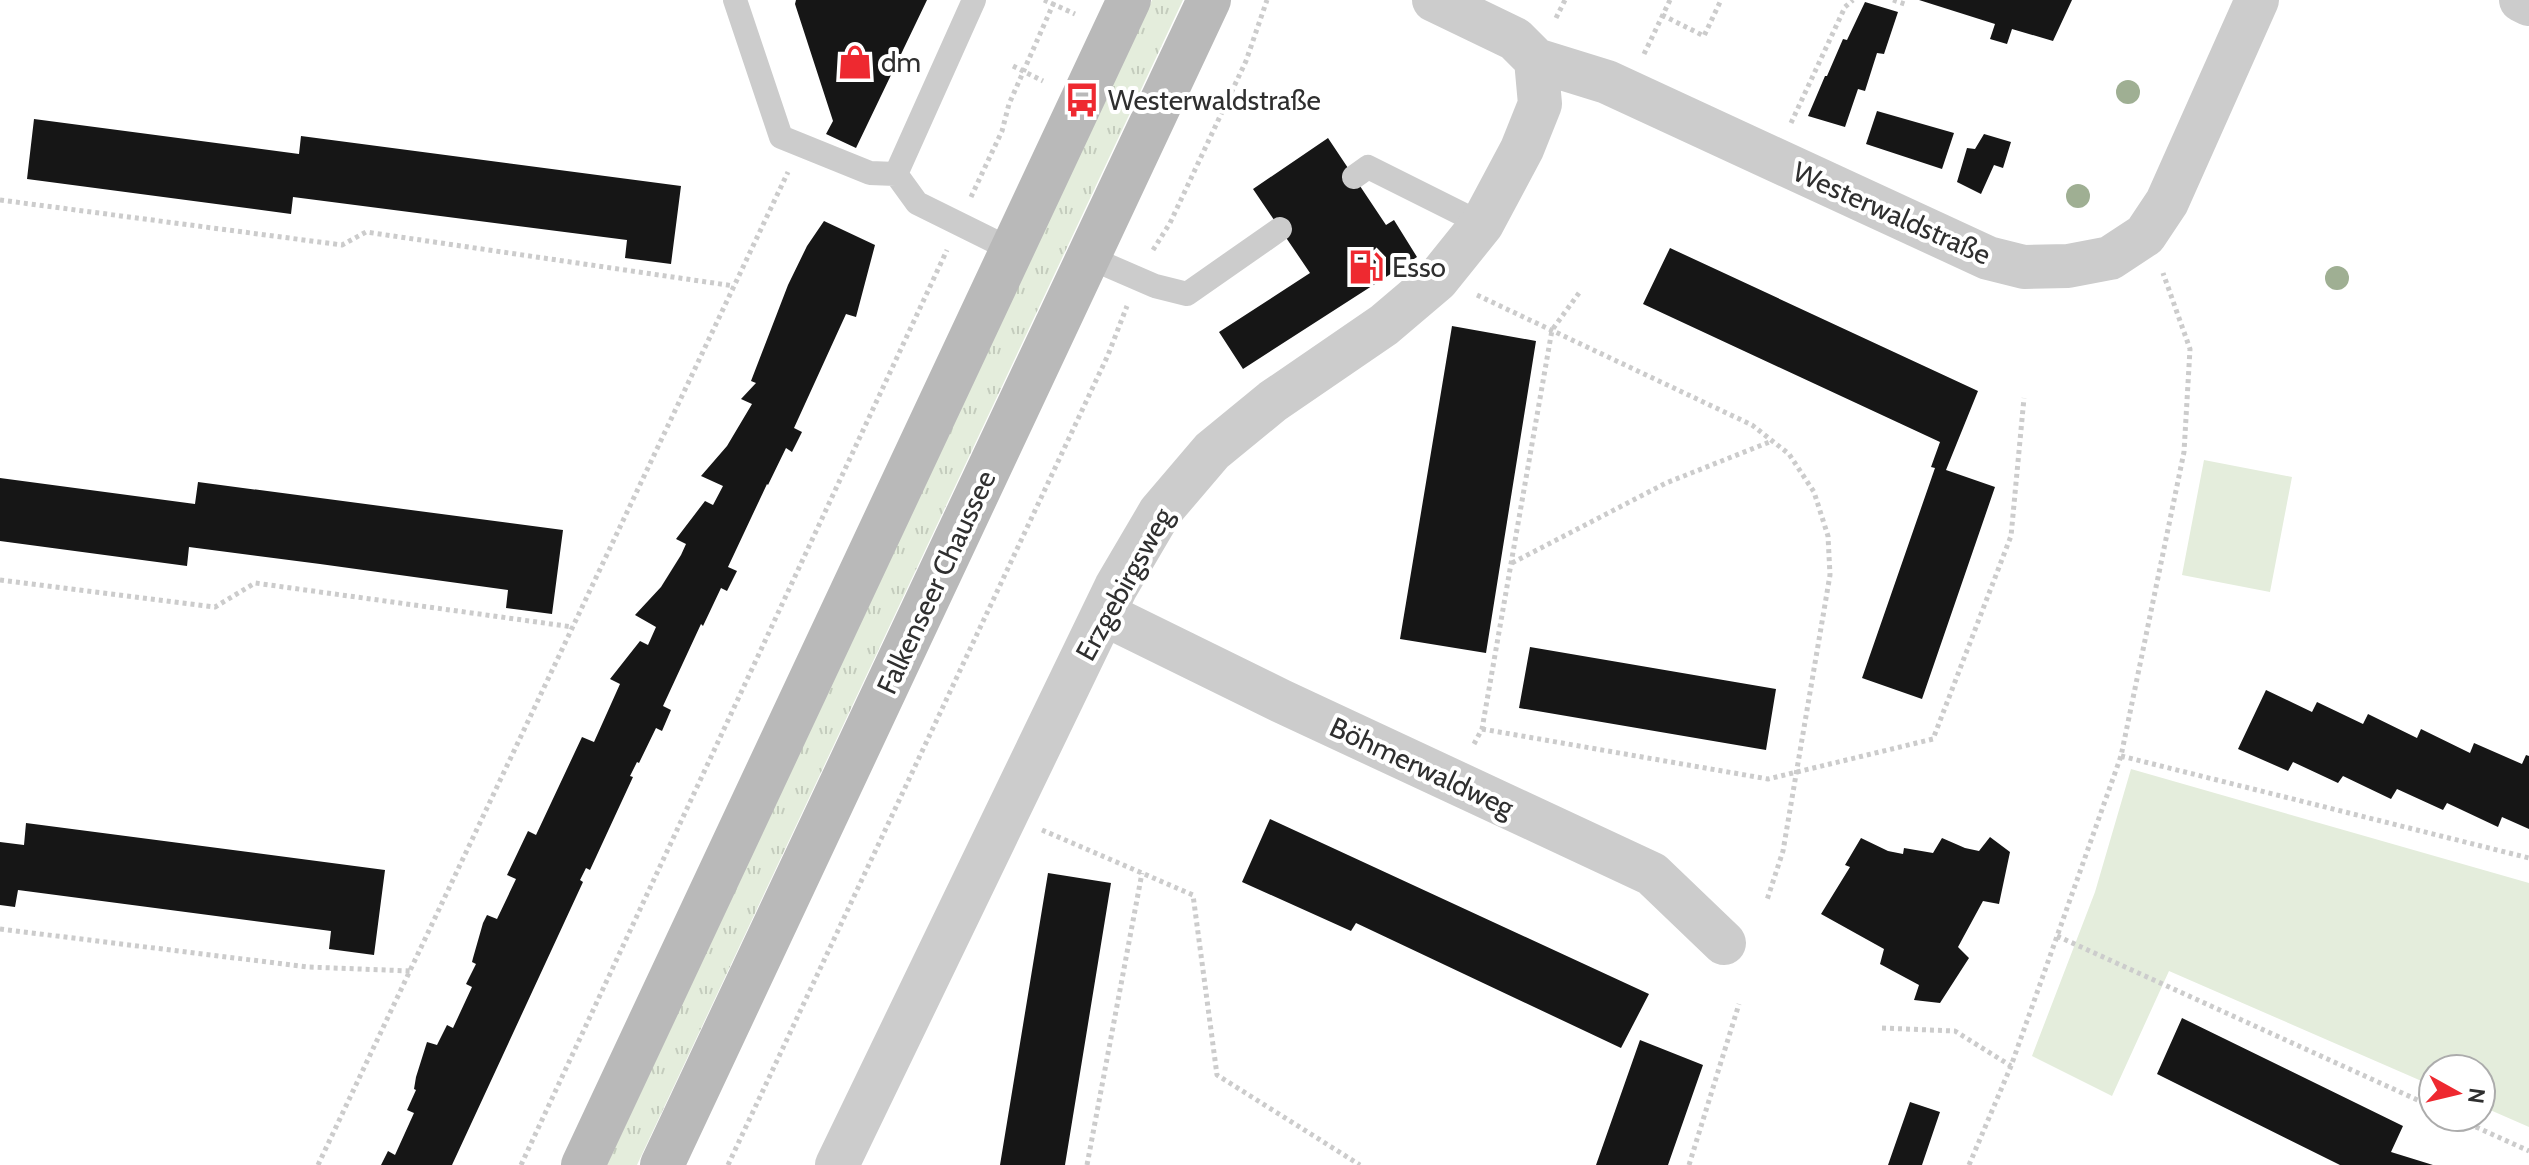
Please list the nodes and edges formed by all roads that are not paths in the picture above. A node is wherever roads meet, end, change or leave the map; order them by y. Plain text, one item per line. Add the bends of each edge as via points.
1 (735, 0) edge
2 (974, 0) edge
3 (1129, 0) edge
4 (1209, 0) edge
5 (1434, 0) edge
6 (2257, 0) edge
7 (2521, 0) edge
8 (2529, 4) edge
9 (1536, 60) junction
10 (896, 174) junction
11 (1354, 177) dead end
12 (1482, 224) junction
13 (1280, 229) dead end
14 (1012, 250) junction
15 (1088, 257) junction
16 (1104, 614) junction
17 (1724, 943) dead end
18 (583, 1165) edge
19 (662, 1165) edge
20 (837, 1165) edge

1 - 10 lane via 781,137 870,173
2 - 10 lane
3 - 14 main road
4 - 15 main road, Falkenseer Chaussee
5 - 9 street, Westerwaldstraße via 1515,39
6 - 9 street, Westerwaldstraße via 2167,202 2145,235 2110,258 2068,266 2024,267 1988,258 1607,82
7 - 8 street
9 - 12 street, Erzgebirgsweg via 1540,104
10 - 14 lane via 917,203
11 - 12 lane via 1368,167
12 - 16 street, Erzgebirgsweg via 1437,280 1384,325 1273,401 1212,451 1160,512
13 - 15 lane via 1187,294
14 - 18 main road
15 - 19 main road, Falkenseer Chaussee
16 - 17 street, Böhmerwaldweg via 1652,874
16 - 20 street, Erzgebirgsweg

